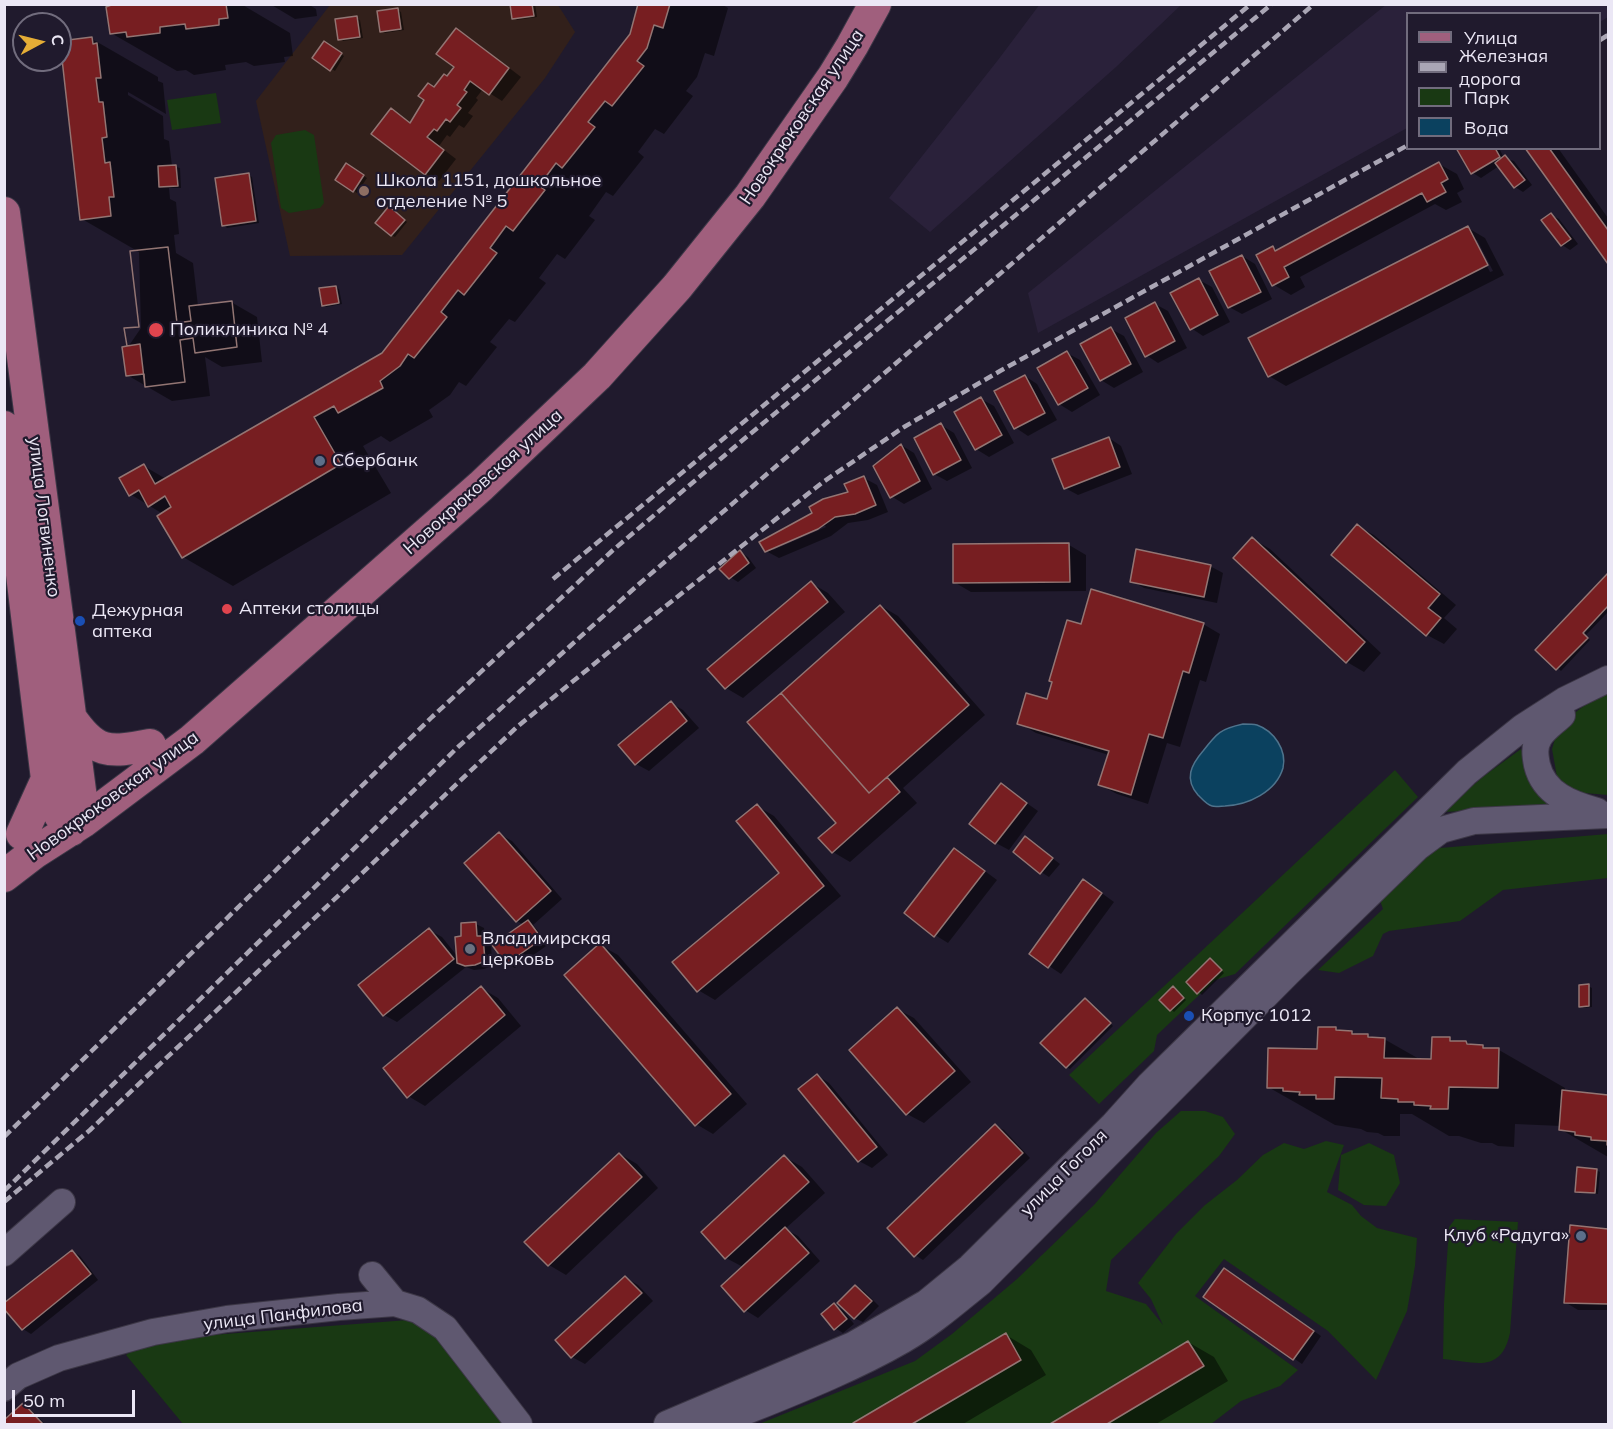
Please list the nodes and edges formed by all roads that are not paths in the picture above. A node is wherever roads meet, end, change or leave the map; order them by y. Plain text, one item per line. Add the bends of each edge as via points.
1 (852, 4) edge
2 (875, 4) edge
3 (4, 213) edge
4 (4, 427) edge
5 (22, 457) junction
6 (1600, 684) edge
7 (70, 717) junction
8 (150, 746) junction
9 (47, 779) junction
10 (1608, 815) edge
11 (74, 816) junction
12 (14, 842) edge
13 (4, 876) edge
14 (62, 1202) dead end
15 (4, 1252) edge
16 (372, 1275) dead end
17 (395, 1303) junction
18 (4, 1388) edge
19 (519, 1425) edge
20 (667, 1425) edge
21 (715, 1425) edge

1 - 8 main road, Новокрюковская улица via 812,75 728,193 614,334 458,483
2 - 11 main road, Новокрюковская улица via 833,77 750,196 677,287 597,376 482,486 192,740
3 - 5 main road, улица Логвиненко
4 - 5 main road, улица Логвиненко
5 - 7 main road, улица Логвиненко
5 - 9 main road, улица Логвиненко
6 - 10 street via 1540,735 1535,746 1539,773 1557,794 1573,804
6 - 20 street, улица Гоголя via 1565,700 1523,727 1467,772 970,1267 926,1303 853,1345
7 - 8 main road via 83,736 99,746 119,752
7 - 11 main road, улица Логвиненко
8 - 11 main road, Новокрюковская улица
9 - 11 main road, улица Логвиненко
9 - 12 main road
10 - 21 street via 1474,821 1441,830 1418,847 1288,973 981,1282 905,1339 859,1364
11 - 12 main road
11 - 13 main road, Новокрюковская улица
14 - 15 street
16 - 17 street
17 - 18 street, улица Панфилова via 227,1319 153,1332 59,1358 18,1376
17 - 19 street, улица Панфилова via 418,1310 445,1328

